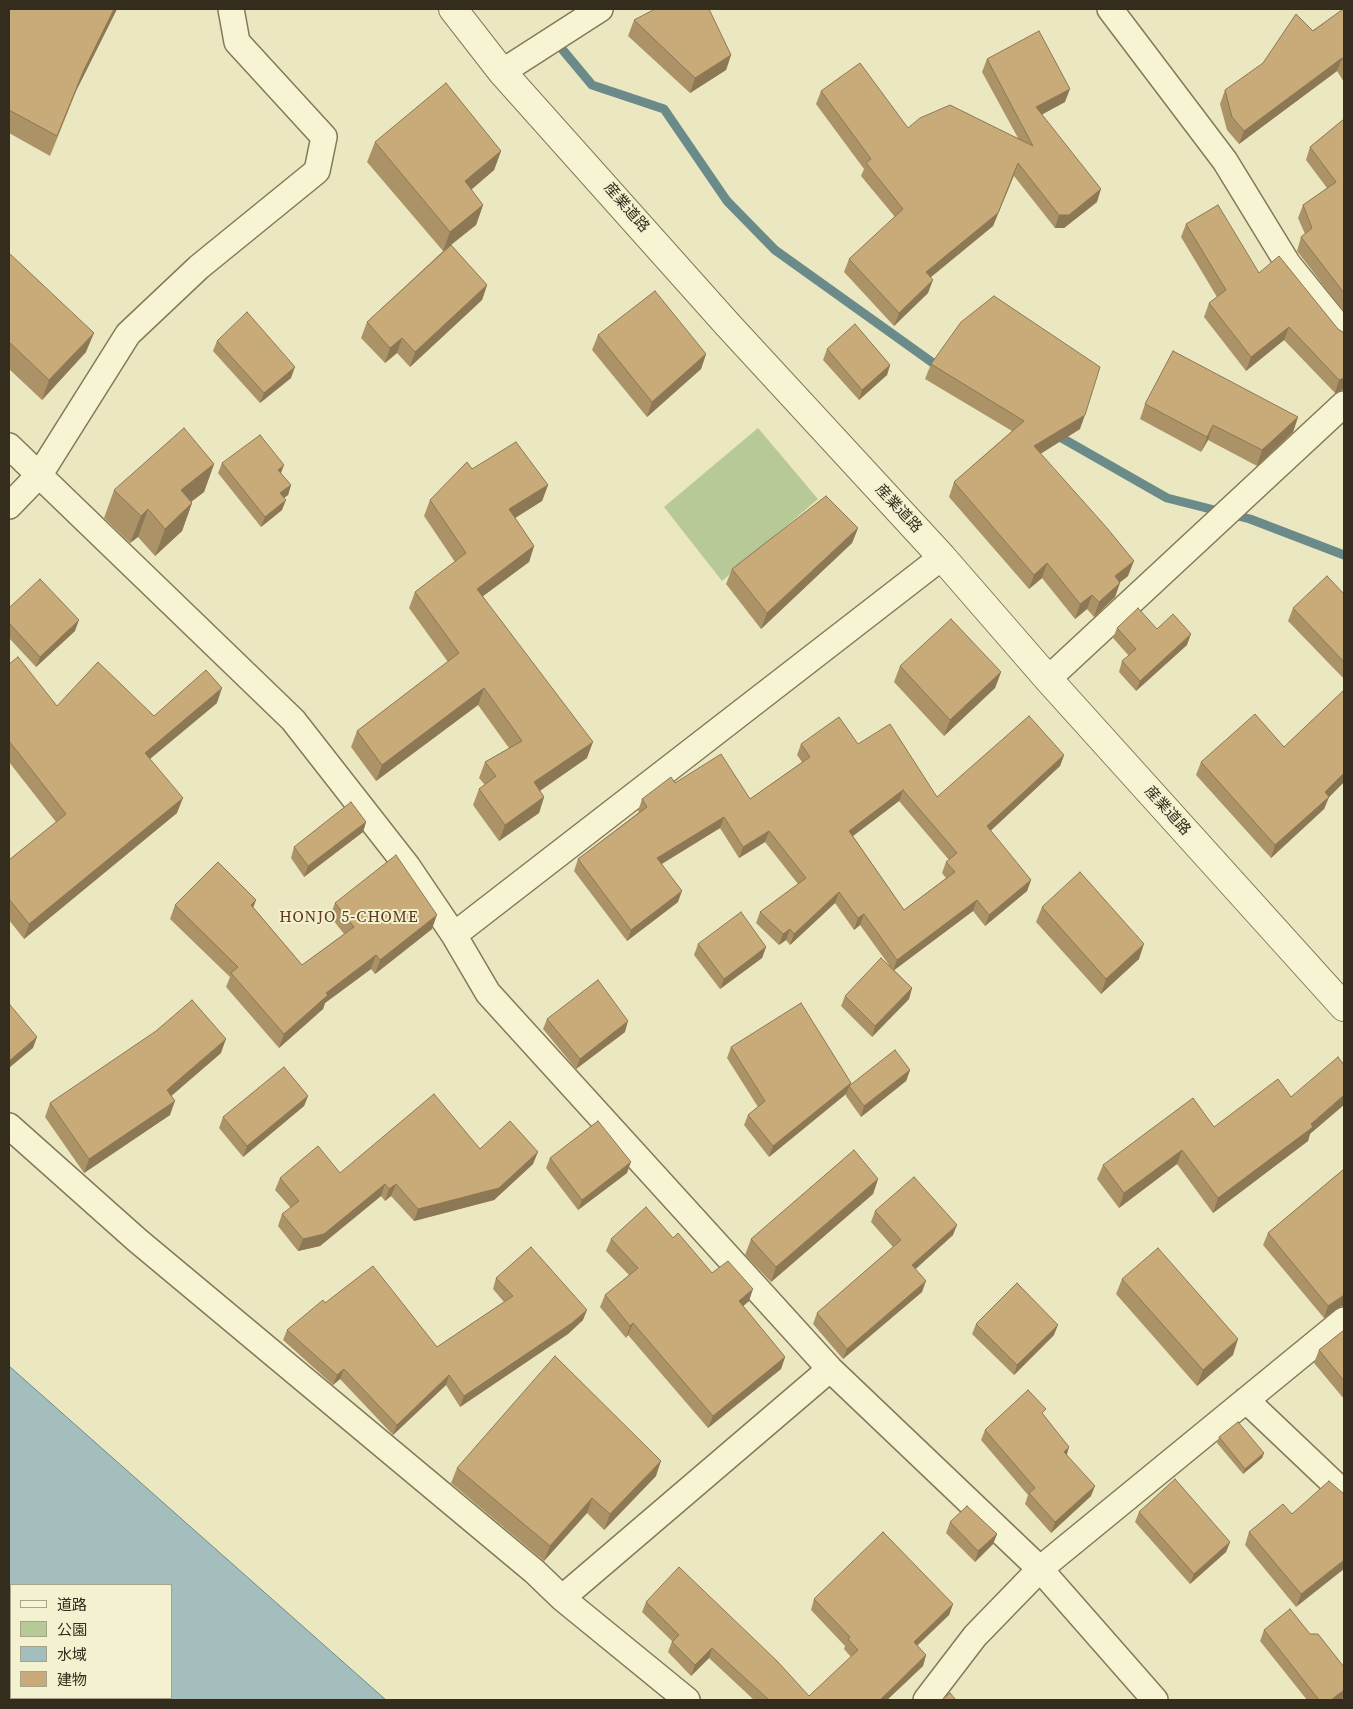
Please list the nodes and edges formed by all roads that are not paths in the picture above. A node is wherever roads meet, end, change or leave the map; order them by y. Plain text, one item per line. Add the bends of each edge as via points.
1 (231, 9) edge
2 (453, 9) edge
3 (600, 9) edge
4 (1110, 9) edge
5 (502, 72) junction
6 (1344, 333) edge
7 (1344, 404) edge
8 (9, 446) edge
9 (40, 474) junction
10 (9, 506) edge
11 (942, 557) junction
12 (1048, 679) junction
13 (454, 935) junction
14 (1344, 1007) edge
15 (9, 1126) edge
16 (1344, 1320) edge
17 (830, 1370) junction
18 (1246, 1400) junction
19 (1344, 1493) edge
20 (1040, 1569) junction
21 (562, 1598) junction
22 (687, 1700) edge
23 (926, 1700) edge
24 (1155, 1700) edge

1 - 9 street via 237,42 324,137 317,171 199,267 128,334
2 - 5 street, 産業道路
3 - 5 street
4 - 6 street via 1225,162 1288,264
5 - 11 street, 産業道路
7 - 12 street
8 - 9 street
9 - 10 street
9 - 13 street via 293,720 408,867
11 - 12 street, 産業道路
11 - 13 street
12 - 14 street, 産業道路
13 - 17 street via 488,993
15 - 21 street via 137,1240
16 - 18 street
17 - 20 street
17 - 21 street
18 - 19 street
18 - 20 street
20 - 23 street via 975,1636
20 - 24 street
21 - 22 street

